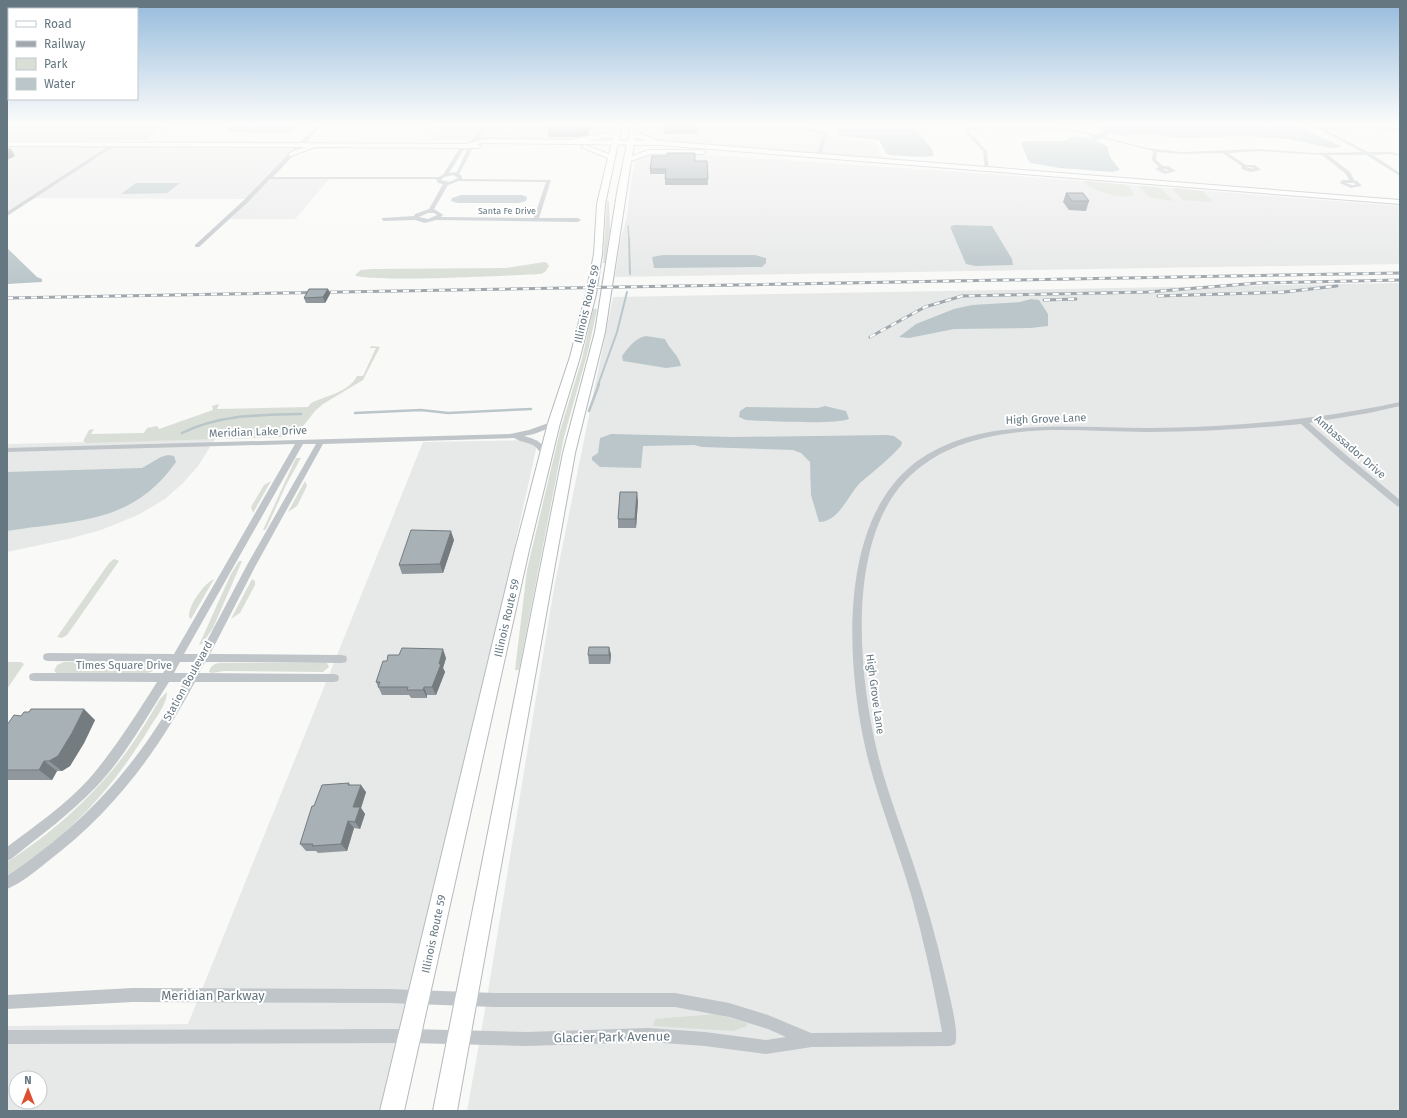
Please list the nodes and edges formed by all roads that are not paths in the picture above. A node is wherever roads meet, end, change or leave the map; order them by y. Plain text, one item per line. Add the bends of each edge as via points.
1 (65, 177) edge
2 (461, 177) edge
3 (607, 177) edge
4 (624, 177) edge
5 (1080, 177) edge
6 (1350, 177) edge
7 (269, 178) joint
8 (438, 178) joint
9 (459, 180) junction
10 (1352, 182) dead end
11 (446, 183) junction
12 (1400, 202) edge
13 (431, 211) junction
14 (7, 214) edge
15 (416, 218) junction
16 (437, 218) junction
17 (384, 219) dead end
18 (536, 220) junction
19 (578, 220) dead end
20 (197, 246) dead end
21 (1400, 404) edge
22 (1304, 422) junction
23 (554, 423) junction
24 (510, 436) junction
25 (321, 441) junction
26 (300, 442) junction
27 (7, 450) edge
28 (546, 455) junction
29 (1400, 504) edge
30 (48, 657) dead end
31 (178, 657) junction
32 (202, 657) junction
33 (342, 659) dead end
34 (191, 677) junction
35 (34, 678) dead end
36 (166, 678) junction
37 (334, 678) dead end
38 (7, 855) edge
39 (7, 883) edge
40 (420, 996) junction
41 (467, 998) junction
42 (7, 1002) edge
43 (7, 1036) edge
44 (410, 1036) junction
45 (460, 1037) junction
46 (950, 1039) joint
47 (812, 1040) junction
48 (392, 1111) edge
49 (445, 1111) edge

1 - 14 street
2 - 9 street
3 - 23 main road, Illinois Route 59 via 601,204 595,273 575,357
4 - 41 main road, Illinois Route 59 via 600,332 569,454
5 - 12 main road
6 - 10 street
7 - 8 street
7 - 20 street
8 - 11 street via 440,182
9 - 11 street
9 - 18 street via 549,181
11 - 13 street
13 - 15 street via 420,213
13 - 16 street via 439,214
15 - 16 street, Santa Fe Drive via 426,221
15 - 17 street
16 - 18 street, Santa Fe Drive
18 - 19 street, Santa Fe Drive
21 - 22 street, High Grove Lane
22 - 29 street, Ambassador Drive
22 - 46 street, High Grove Lane via 1219,429 1038,429 994,433 960,442 931,455 903,478 889,495 871,536 861,577 857,621 859,682 871,748 925,922
23 - 24 street, Meridian Lake Drive via 531,432
23 - 28 main road, Illinois Route 59
24 - 25 street, Meridian Lake Drive
24 - 28 street, Meridian Lake Drive via 535,442 543,447
25 - 26 street, Meridian Lake Drive
25 - 32 street, Station Boulevard
26 - 27 street, Meridian Lake Drive
26 - 31 street, Station Boulevard
28 - 40 main road, Illinois Route 59
30 - 31 street, Times Square Drive
31 - 32 street, Times Square Drive
31 - 36 street, Station Boulevard
32 - 33 street, Times Square Drive
32 - 34 street, Station Boulevard
34 - 36 street, Times Square Drive
34 - 37 street, Times Square Drive
34 - 39 street, Station Boulevard via 147,752 117,790 68,838
35 - 36 street, Times Square Drive
36 - 38 street, Station Boulevard via 122,747 92,783 65,809
40 - 41 street, Glacier Park Avenue
40 - 42 street, Meridian Parkway via 132,995
40 - 44 main road, Illinois Route 59
41 - 45 main road, Illinois Route 59
41 - 47 street, Glacier Park Avenue via 676,1000 729,1010
43 - 44 street
44 - 45 street, Glacier Park Avenue
44 - 48 main road, Illinois Route 59
45 - 47 street, Glacier Park Avenue via 649,1035 766,1047
45 - 49 main road, Illinois Route 59
46 - 47 street, Glacier Park Avenue

